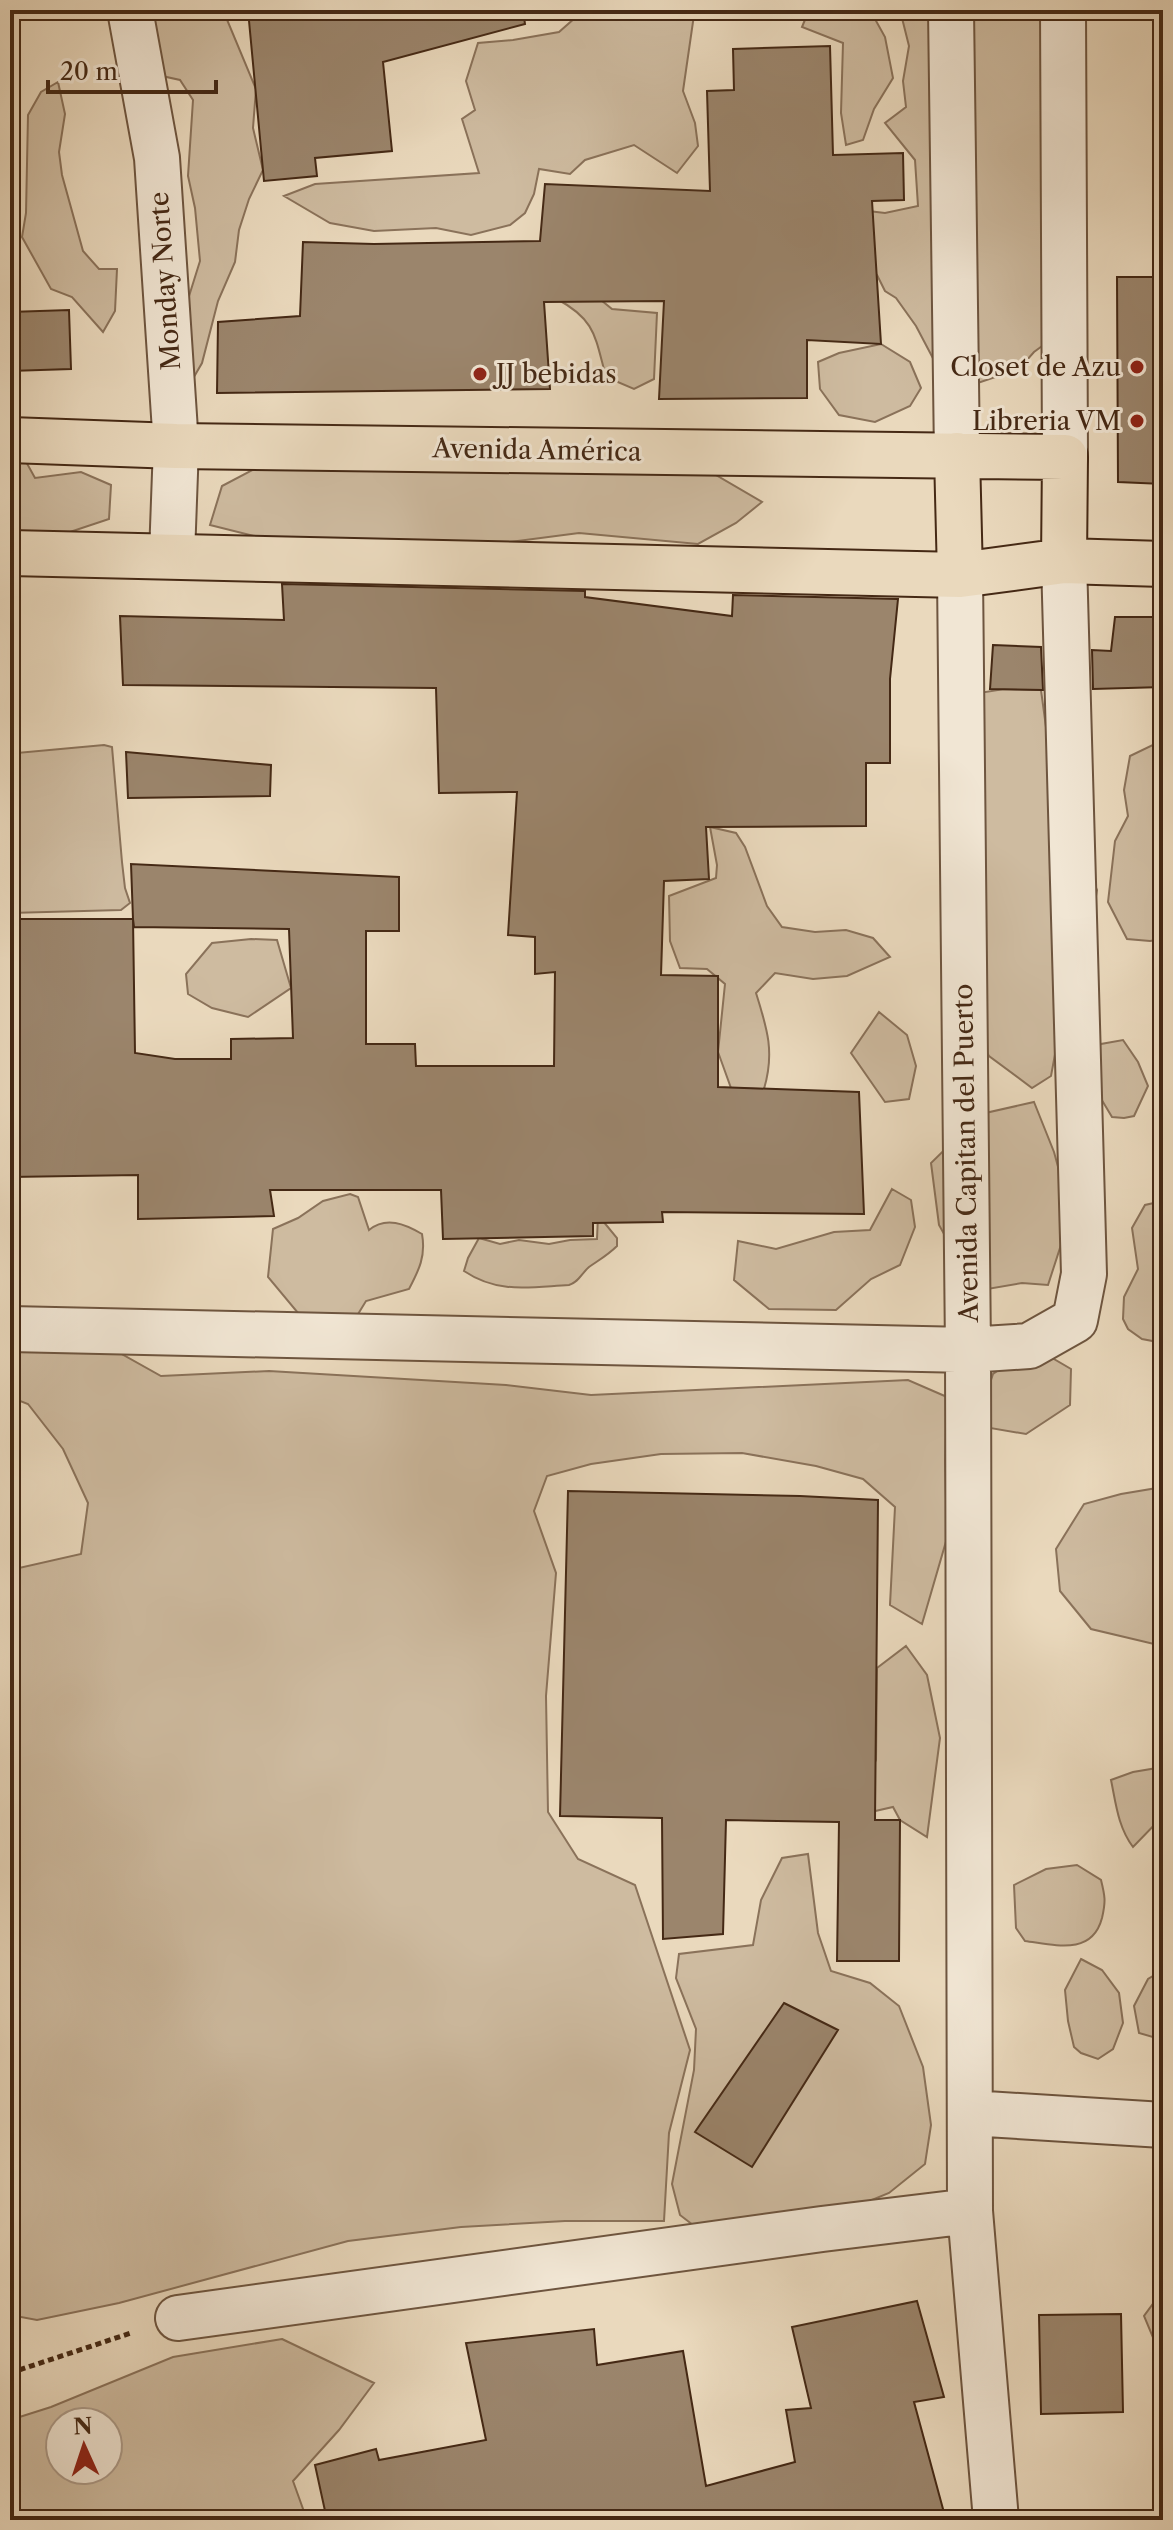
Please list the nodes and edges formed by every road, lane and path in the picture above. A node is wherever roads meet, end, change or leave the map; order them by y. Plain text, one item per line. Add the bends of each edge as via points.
1 (130, 10) edge
2 (951, 10) edge
3 (1063, 10) edge
4 (10, 440) edge
5 (176, 446) junction
6 (957, 455) junction
7 (1065, 457) junction
8 (10, 553) edge
9 (172, 555) junction
10 (1064, 561) junction
11 (1163, 564) edge
12 (960, 575) junction
13 (10, 1329) edge
14 (968, 1350) junction
15 (970, 2113) junction
16 (1163, 2125) edge
17 (970, 2211) junction
18 (178, 2318) joint
19 (10, 2373) edge
20 (996, 2520) edge

1 - 5 street, Monday Norte via 157,158
2 - 6 street, Avenida Capitan del Puerto
3 - 7 street, Avenida Capitan del Puerto
4 - 5 main road, Avenida América
5 - 6 main road, Avenida América
5 - 9 street, Monday Norte
6 - 7 main road, Avenida América
6 - 12 main road, Avenida Capitan del Puerto
7 - 10 main road, Avenida Capitan del Puerto
8 - 9 main road
9 - 12 main road
10 - 11 main road
10 - 12 main road
10 - 14 street, Avenida Capitan del Puerto via 1084,1274 1075,1320 1029,1346
12 - 14 street, Avenida Capitan del Puerto
13 - 14 street
14 - 15 street
15 - 16 street
15 - 17 street
17 - 18 street
17 - 20 street
18 - 19 path

